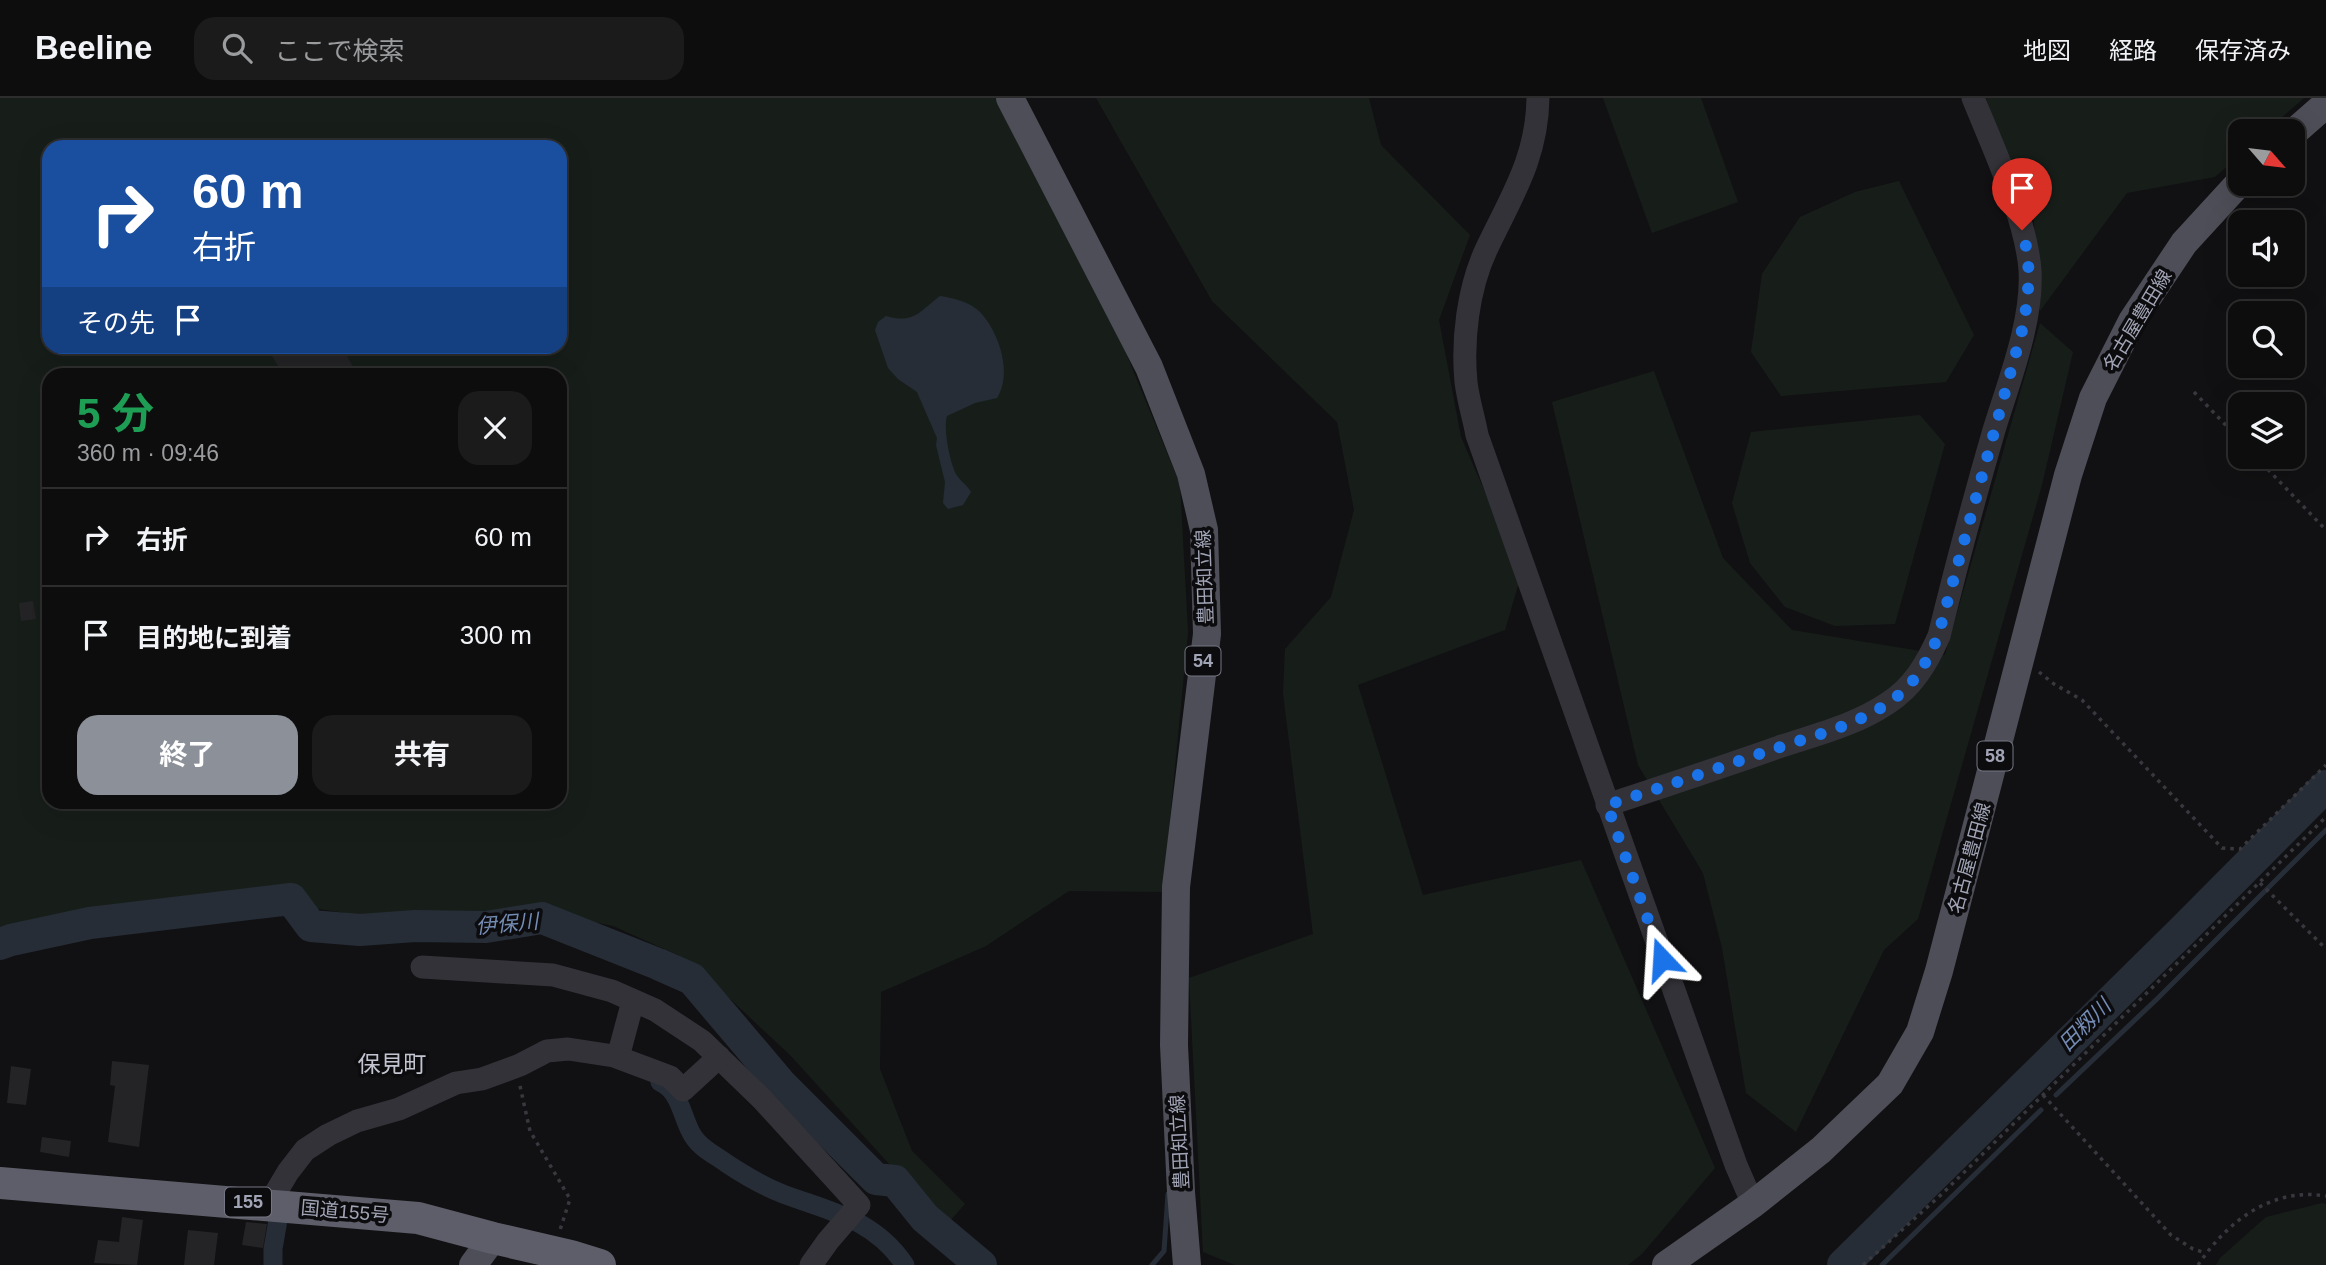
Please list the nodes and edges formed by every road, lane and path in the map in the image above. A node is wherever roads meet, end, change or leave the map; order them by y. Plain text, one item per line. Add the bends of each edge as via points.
1 (1010, 98) edge
2 (1538, 98) edge
3 (1973, 98) edge
4 (2326, 104) edge
5 (2305, 123) edge
6 (2228, 195) edge
7 (2194, 392) dead end
8 (2228, 427) edge
9 (2268, 469) edge
10 (2326, 530) edge
11 (2021, 657) junction
12 (2326, 765) edge
13 (1607, 805) junction
14 (2326, 817) edge
15 (2260, 883) junction
16 (2326, 949) edge
17 (422, 967) dead end
18 (633, 1001) junction
19 (618, 1057) junction
20 (719, 1057) junction
21 (517, 1066) junction
22 (2043, 1095) junction
23 (0, 1183) edge
24 (2326, 1196) edge
25 (269, 1204) junction
26 (1753, 1204) junction
27 (494, 1238) junction
28 (554, 1252) junction
29 (2206, 1253) junction
30 (473, 1265) edge
31 (600, 1265) edge
32 (811, 1265) edge
33 (1187, 1265) edge
34 (1666, 1265) edge
35 (1863, 1265) edge
36 (2198, 1265) edge

1 - 33 main road, 豊田知立線 / 54 via 1149,367 1191,474 1204,530 1207,634 1176,887 1174,1045
2 - 13 street via 1527,167 1485,252 1474,289 1464,352 1466,385 1477,435
3 - 13 street via 2027,246 2029,296 1938,636 1926,664 1888,704 1862,717
4 - 5 main road
6 - 11 main road, 名古屋豊田線 / 58 via 2184,243 2132,321 2092,398
7 - 8 path
9 - 10 path
11 - 12 path via 2082,700 2222,848 2240,849
11 - 26 main road, 名古屋豊田線 / 58 via 1920,1032 1890,1084 1821,1150
13 - 26 street
14 - 15 path
15 - 16 path
15 - 22 path
17 - 18 street via 553,975 612,990
18 - 19 street
18 - 20 street via 655,1010
19 - 20 street via 670,1077 684,1090
19 - 21 street via 568,1049 547,1051
20 - 32 street via 859,1205
21 - 25 street via 456,1083 328,1135 305,1150
21 - 28 path via 530,1131 570,1199
22 - 29 path via 2171,1235
22 - 35 path
23 - 25 highway, 国道155号 / 155
24 - 29 path via 2263,1204 2233,1223
25 - 27 highway, 国道155号 / 155 via 418,1218
26 - 34 main road, 名古屋豊田線 / 58
27 - 28 highway, 国道155号 / 155
27 - 30 main road
28 - 31 highway, 国道155号 / 155
29 - 36 path

